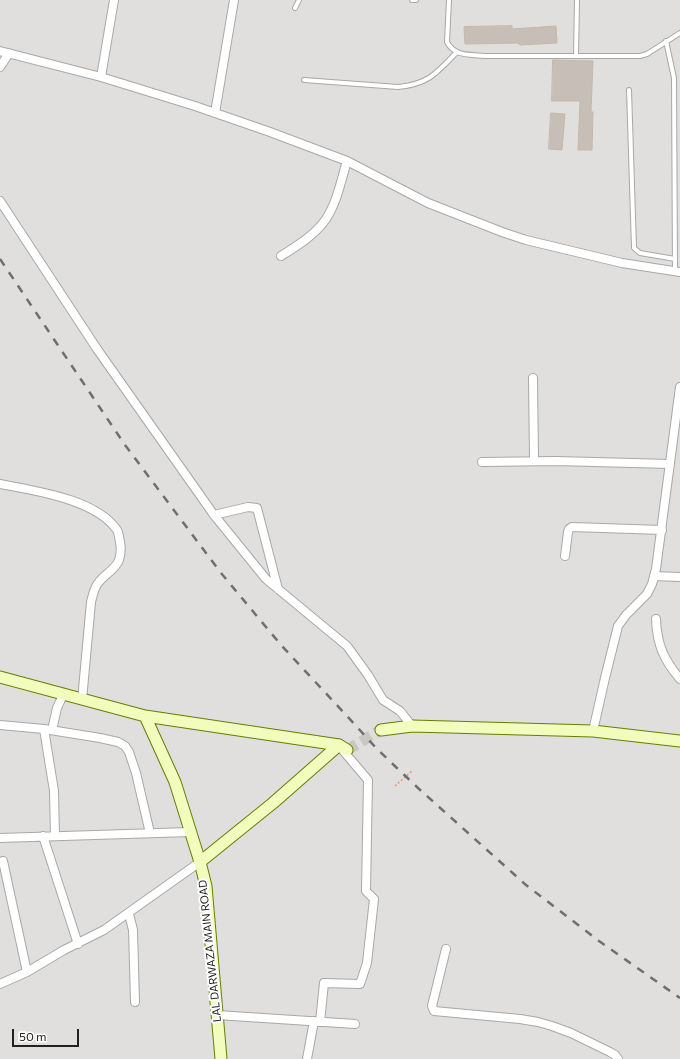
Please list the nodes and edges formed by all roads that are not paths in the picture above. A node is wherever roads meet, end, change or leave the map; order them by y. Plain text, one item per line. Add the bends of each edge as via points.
1 (114, 0) edge
2 (234, 0) edge
3 (299, 0) edge
4 (412, 0) edge
5 (416, 0) edge
6 (449, 0) edge
7 (577, 0) edge
8 (295, 8) dead end
9 (680, 33) edge
10 (666, 41) junction
11 (0, 51) edge
12 (9, 53) junction
13 (456, 53) junction
14 (576, 56) junction
15 (0, 66) edge
16 (101, 77) junction
17 (674, 78) junction
18 (680, 78) edge
19 (304, 80) dead end
20 (629, 90) dead end
21 (215, 112) junction
22 (680, 120) edge
23 (675, 121) junction
24 (347, 161) junction
25 (0, 201) edge
26 (281, 256) dead end
27 (675, 259) junction
28 (678, 271) edge
29 (533, 378) dead end
30 (680, 387) edge
31 (677, 426) edge
32 (534, 461) junction
33 (482, 462) dead end
34 (670, 464) junction
35 (0, 484) edge
36 (214, 515) junction
37 (662, 530) junction
38 (565, 556) dead end
39 (654, 576) junction
40 (680, 577) edge
41 (278, 589) junction
42 (656, 619) dead end
43 (1, 678) edge
44 (680, 679) edge
45 (63, 694) junction
46 (82, 700) junction
47 (145, 716) junction
48 (0, 725) edge
49 (412, 726) junction
50 (48, 730) junction
51 (381, 730) tunnel mouth
52 (593, 731) junction
53 (680, 741) edge
54 (343, 748) junction
55 (190, 832) junction
56 (150, 833) junction
57 (43, 836) junction
58 (55, 836) junction
59 (0, 838) edge
60 (3, 861) dead end
61 (200, 862) junction
62 (129, 914) junction
63 (78, 944) junction
64 (446, 949) dead end
65 (27, 972) junction
66 (0, 984) edge
67 (136, 1002) dead end
68 (217, 1015) junction
69 (317, 1021) junction
70 (355, 1024) dead end
71 (221, 1059) edge
72 (307, 1059) edge
73 (618, 1059) edge

1 - 16 street
2 - 21 street
3 - 8 lane
4 - 5 lane
6 - 13 lane via 447,42
7 - 14 lane
9 - 10 lane
10 - 14 lane via 648,54 640,56
10 - 17 lane
11 - 12 street
12 - 15 street
12 - 16 street
13 - 14 lane via 485,56
13 - 19 lane via 426,81 413,86
16 - 21 street
17 - 18 lane
17 - 23 lane
20 - 27 lane via 633,245 640,253
21 - 24 street
22 - 23 lane
23 - 27 lane
24 - 26 street via 332,208 325,220 302,242
24 - 28 street via 428,203 526,240 622,263
25 - 36 street via 97,349
27 - 28 lane
29 - 32 street
30 - 31 street
31 - 34 street
32 - 33 street
32 - 34 street
34 - 37 street
35 - 46 street via 71,500 108,519 118,531 121,546 119,559 115,567 98,582 91,602
36 - 41 street via 266,579
36 - 41 street via 248,507 258,508
37 - 38 street via 572,527 568,532
37 - 39 street
39 - 40 street
39 - 52 street via 647,594 618,626
41 - 49 street via 347,646 383,700 400,711
42 - 44 street via 658,642 662,653
43 - 45 main road
45 - 46 main road
45 - 50 street
46 - 47 main road
47 - 54 main road
47 - 55 main road, LAL DARWAZA MAIN ROAD via 175,782
48 - 50 street
49 - 51 main road
49 - 52 main road
50 - 56 street via 118,742 125,746 136,773
50 - 58 street
52 - 53 main road
54 - 61 main road
54 - 69 street via 368,780 366,891 374,899 366,964 360,984 324,982
55 - 56 street
55 - 61 main road, LAL DARWAZA MAIN ROAD
56 - 58 street
57 - 58 street
57 - 59 street
57 - 63 street
60 - 65 street
61 - 62 street
61 - 68 main road, LAL DARWAZA MAIN ROAD via 206,886
62 - 63 street
62 - 67 street via 133,930
63 - 65 street
64 - 73 street via 432,1006 434,1011 520,1019 552,1026 610,1052
65 - 66 street
68 - 69 street
68 - 71 main road, LAL DARWAZA MAIN ROAD
69 - 70 street
69 - 72 street

